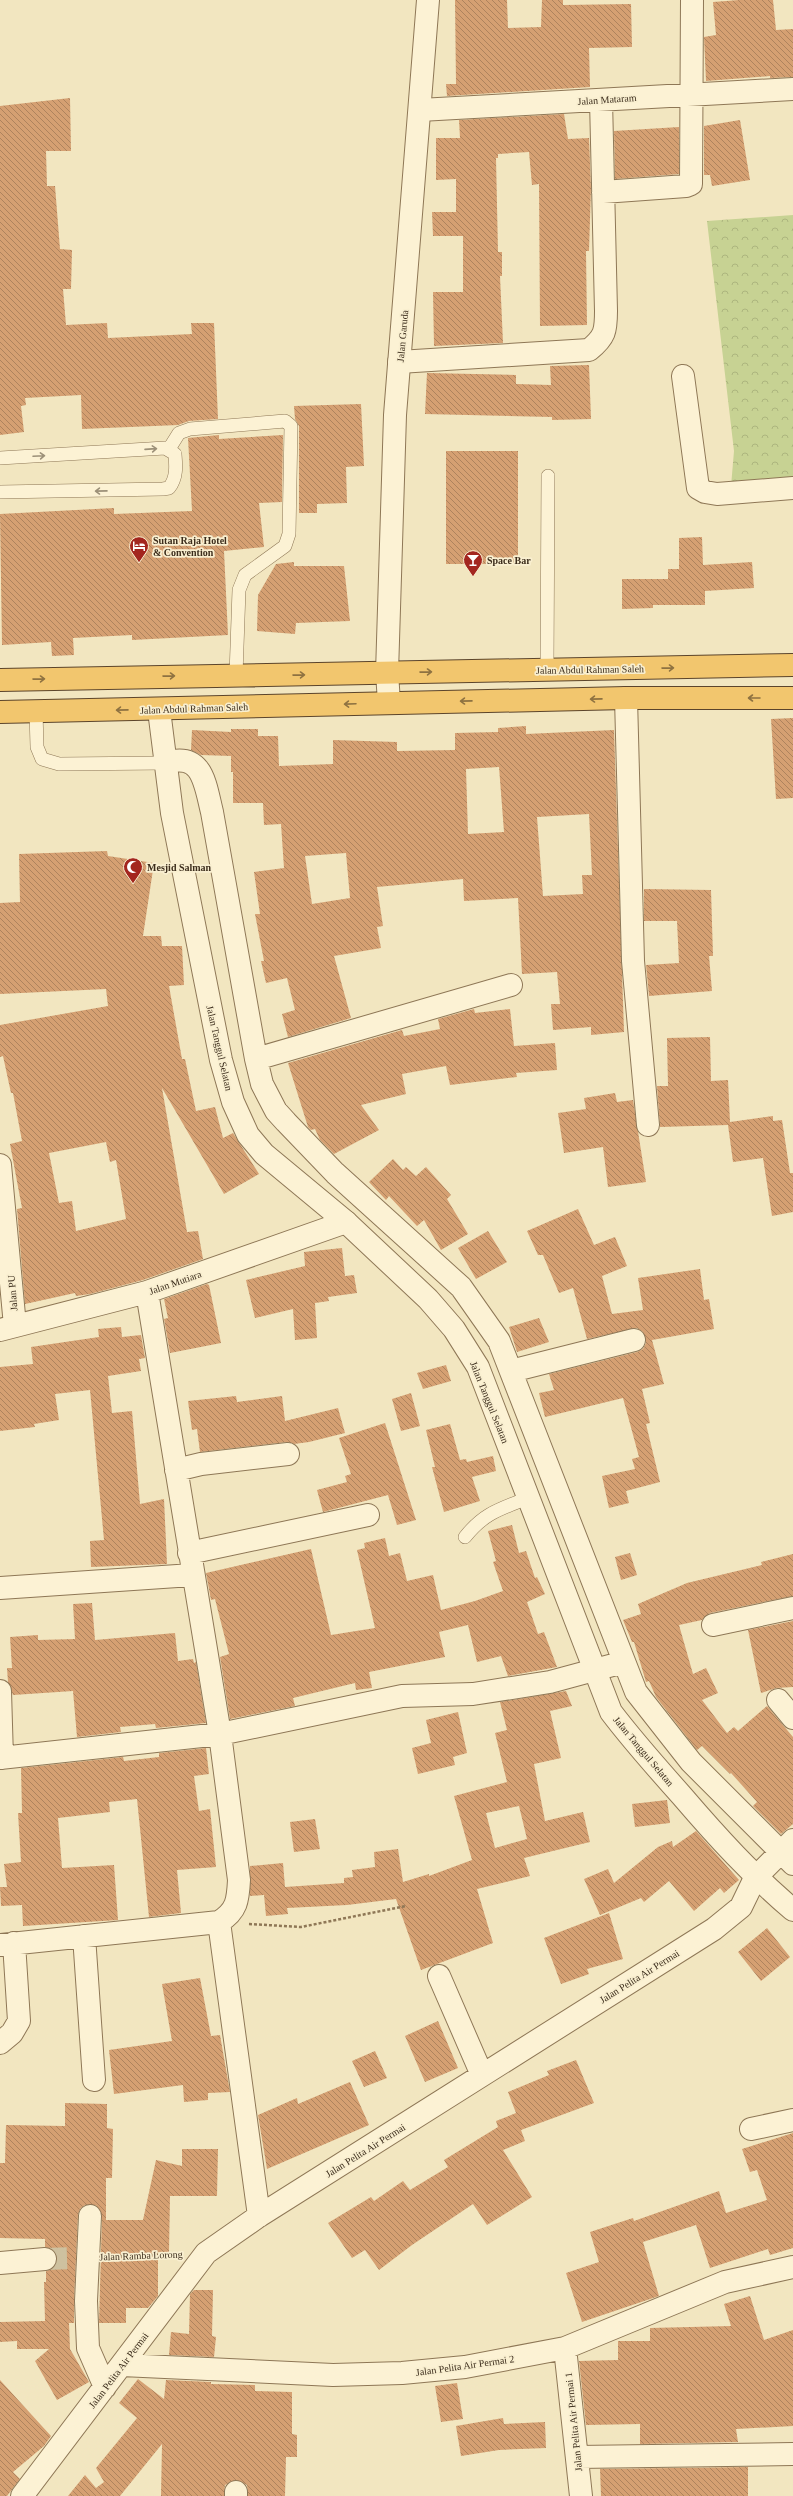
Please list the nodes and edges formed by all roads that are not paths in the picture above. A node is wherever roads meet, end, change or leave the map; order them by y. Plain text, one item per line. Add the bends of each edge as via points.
1 (428, 0) edge
2 (692, 0) edge
3 (793, 89) edge
4 (692, 94) junction
5 (601, 100) junction
6 (420, 110) junction
7 (603, 192) junction
8 (400, 362) junction
9 (684, 376) dead end
10 (168, 449) junction
11 (0, 458) edge
12 (548, 476) dead end
13 (793, 488) edge
14 (0, 492) edge
15 (793, 665) edge
16 (547, 670) junction
17 (387, 673) junction
18 (236, 675) junction
19 (0, 680) edge
20 (626, 698) junction
21 (793, 698) edge
22 (389, 702) junction
23 (159, 710) junction
24 (36, 711) junction
25 (0, 712) edge
26 (165, 763) junction
27 (512, 985) dead end
28 (256, 1059) junction
29 (648, 1124) dead end
30 (0, 1165) edge
31 (346, 1222) junction
32 (147, 1292) junction
33 (8, 1328) edge
34 (634, 1340) dead end
35 (511, 1371) junction
36 (288, 1454) dead end
37 (176, 1470) junction
38 (528, 1498) junction
39 (368, 1516) dead end
40 (465, 1537) dead end
41 (189, 1553) junction
42 (192, 1575) junction
43 (0, 1588) edge
44 (793, 1608) edge
45 (713, 1625) dead end
46 (624, 1662) junction
47 (594, 1670) junction
48 (0, 1690) edge
49 (778, 1700) dead end
50 (793, 1718) edge
51 (220, 1734) junction
52 (1, 1758) edge
53 (777, 1860) edge
54 (793, 1910) edge
55 (225, 1918) junction
56 (84, 1936) junction
57 (7, 1944) edge
58 (439, 1976) dead end
59 (0, 2043) edge
60 (482, 2075) junction
61 (94, 2080) dead end
62 (793, 2120) edge
63 (752, 2129) dead end
64 (90, 2216) dead end
65 (259, 2216) junction
66 (45, 2259) tunnel mouth
67 (0, 2263) edge
68 (793, 2267) edge
69 (565, 2348) junction
70 (122, 2364) junction
71 (105, 2387) junction
72 (793, 2454) edge
73 (577, 2457) junction
74 (22, 2496) edge
75 (581, 2496) edge

1 - 6 street, Jalan Garuda
2 - 4 street
3 - 4 street, Jalan Mataram
4 - 5 street, Jalan Mataram
4 - 7 street via 691,184
5 - 6 street, Jalan Mataram
5 - 7 street
6 - 8 street, Jalan Garuda
7 - 8 street via 606,330 589,350
8 - 17 street, Jalan Garuda via 395,415
9 - 13 street via 698,488 717,494
11 -> 10 lane
10 -> 14 lane via 175,454 176,466 174,480 169,488
10 - 18 lane via 179,434 190,429 285,421 291,426 288,534 285,546 245,575 239,590
12 - 16 lane
16 -> 15 highway, Jalan Abdul Rahman Saleh
17 -> 16 highway, Jalan Abdul Rahman Saleh
18 -> 17 highway, Jalan Abdul Rahman Saleh
17 - 22 street
19 -> 18 highway, Jalan Abdul Rahman Saleh
21 -> 20 highway, Jalan Abdul Rahman Saleh
20 -> 22 highway, Jalan Abdul Rahman Saleh
20 - 29 street via 632,961
22 -> 23 highway, Jalan Abdul Rahman Saleh
23 -> 24 highway, Jalan Abdul Rahman Saleh
23 - 26 street, Jalan Tanggul Selatan
24 - 25 highway, Jalan Abdul Rahman Saleh
24 - 26 lane via 37,748 42,759 59,764
26 - 28 street, Jalan Tanggul Selatan via 179,759 194,764 203,777 212,812
26 - 31 street, Jalan Tanggul Selatan via 180,856 218,1045 233,1102 248,1135 264,1154
27 - 28 street
28 - 35 street, Jalan Tanggul Selatan via 262,1084 276,1111 335,1173 461,1287 499,1341
30 - 33 street, Jalan PU
31 - 32 street, Jalan Mutiara
31 - 38 street, Jalan Tanggul Selatan via 428,1299 454,1329 478,1367
32 - 33 street, Jalan Mutiara
32 - 37 street
34 - 35 street
35 - 46 street, Jalan Tanggul Selatan
36 - 37 street via 201,1464
37 - 41 street
38 - 40 lane via 492,1512 478,1521
38 - 47 street, Jalan Tanggul Selatan
39 - 41 street
41 - 42 street
42 - 43 street
42 - 51 street
44 - 45 street
46 - 47 street
46 - 53 street, Jalan Tanggul Selatan via 636,1692 663,1729
47 - 51 street via 550,1682 473,1694 402,1696
47 - 53 street, Jalan Tanggul Selatan via 611,1712 630,1737
48 - 52 street
49 - 50 street
51 - 52 street
51 - 55 street via 239,1880 239,1894
53 - 54 street, Jalan Tanggul Selatan
53 - 60 street, Jalan Pelita Air Permai via 741,1907 714,1929
55 - 56 street
55 - 65 street
56 - 57 street
56 - 61 street
57 - 59 street via 19,2021
58 - 60 street
60 - 65 street, Jalan Pelita Air Permai
62 - 63 street
64 - 71 street via 86,2302 88,2348
65 - 70 street, Jalan Pelita Air Permai via 206,2253
66 - 67 street
68 - 69 street, Jalan Pelita Air Permai 2 via 725,2282
69 - 70 street, Jalan Pelita Air Permai 2 via 465,2367 362,2375
69 - 73 street, Jalan Pelita Air Permai 1
70 - 71 street, Jalan Pelita Air Permai
71 - 74 street, Jalan Pelita Air Permai
72 - 73 street
73 - 75 street, Jalan Pelita Air Permai 1

